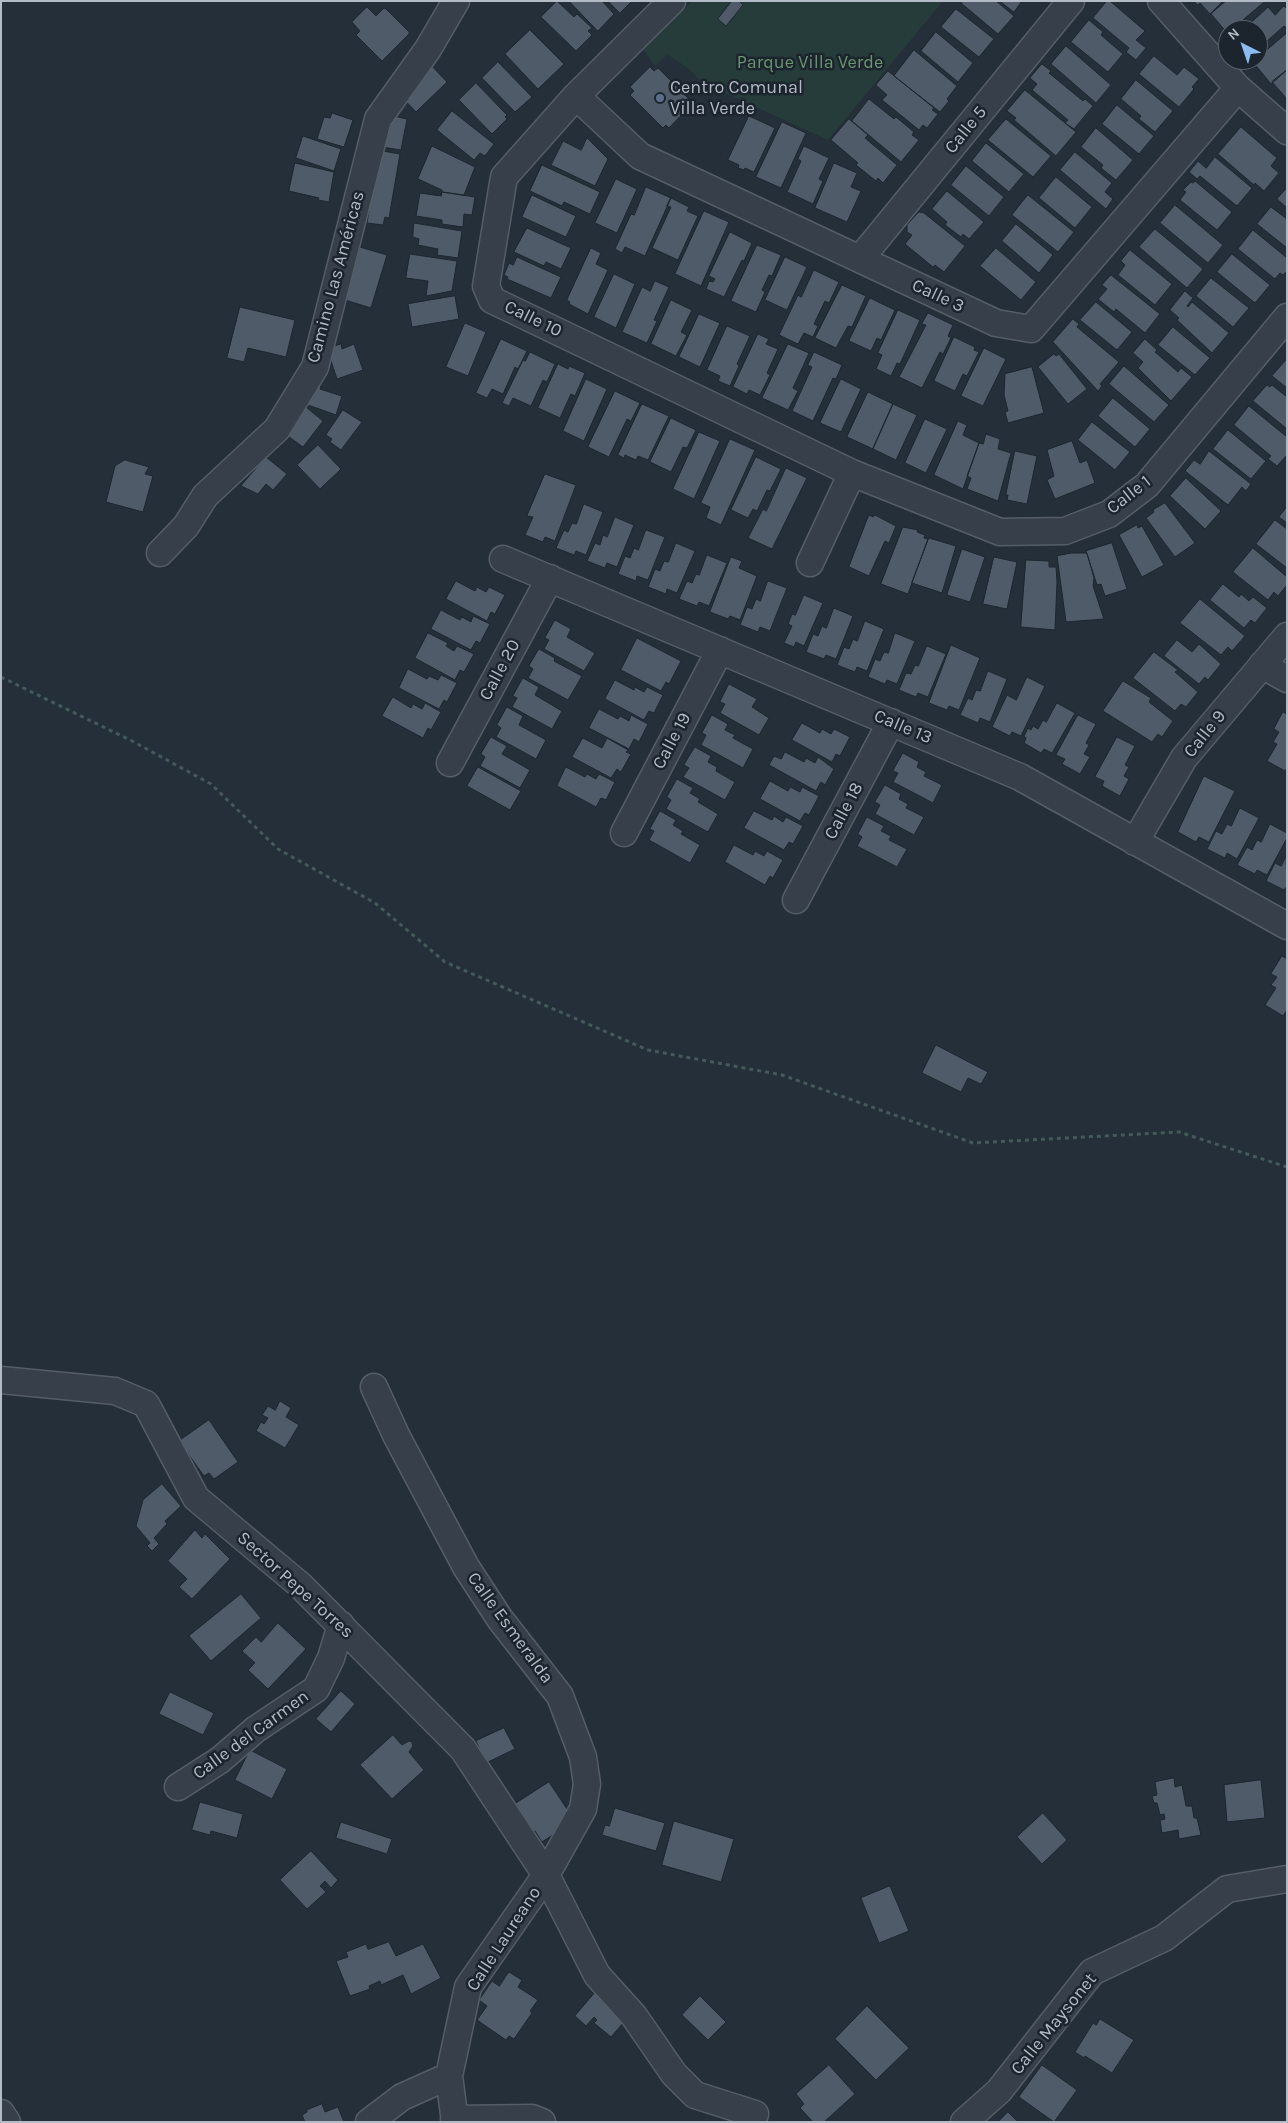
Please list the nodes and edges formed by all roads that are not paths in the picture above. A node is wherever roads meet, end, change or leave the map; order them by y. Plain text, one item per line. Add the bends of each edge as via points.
1 (456, 1) edge
2 (672, 1) edge
3 (1071, 1) edge
4 (1162, 1) edge
5 (1238, 88) junction
6 (576, 96) junction
7 (1287, 131) edge
8 (860, 258) junction
9 (1287, 317) edge
10 (852, 473) junction
11 (160, 553) dead end
12 (504, 558) dead end
13 (810, 563) dead end
14 (550, 578) junction
15 (1287, 636) edge
16 (720, 650) junction
17 (1262, 665) junction
18 (1287, 678) edge
19 (892, 722) junction
20 (450, 762) dead end
21 (624, 833) dead end
22 (1135, 842) junction
23 (796, 900) dead end
24 (1287, 926) edge
25 (1, 1380) edge
26 (374, 1387) dead end
27 (340, 1625) junction
28 (178, 1787) dead end
29 (546, 1875) junction
30 (1287, 1878) edge
31 (449, 2076) junction
32 (1, 2113) edge
33 (754, 2114) dead end
34 (454, 2120) edge
35 (7, 2122) edge
36 (369, 2122) edge
37 (542, 2122) edge
38 (964, 2122) edge

1 - 11 street, Camino Las Américas via 428,49 378,119 315,367 277,429 205,496 186,526
2 - 6 street, Calle 10
3 - 8 street, Calle 5
4 - 5 street
5 - 7 street
5 - 8 street, Calle 3 via 1031,328 996,323
6 - 8 street, Calle 3 via 640,156
6 - 10 street, Calle 10 via 504,177 486,286 492,300
9 - 10 street, Calle 1 via 1147,485 1109,514 1065,531 1000,532
10 - 13 street
12 - 14 street, Calle 13
14 - 16 street, Calle 13
14 - 20 street, Calle 20
15 - 17 street, Calle 9
16 - 19 street, Calle 13
16 - 21 street, Calle 19
17 - 18 street
17 - 22 street, Calle 9 via 1184,758
19 - 22 street, Calle 13 via 1020,777
19 - 23 street, Calle 18
22 - 24 street, Calle 13
25 - 27 street, Sector Pepe Torres via 115,1391 146,1404 196,1498 300,1585
26 - 29 street, Calle Esmeralda via 400,1444 466,1567 500,1619 560,1696 572,1724 583,1756 587,1784 583,1809
27 - 28 street, Calle del Carmen via 331,1658 316,1689
27 - 29 street, Sector Pepe Torres via 463,1749
29 - 31 street, Calle Laureano via 468,1988
29 - 33 street, Sector Pepe Torres via 597,1975 634,2016 674,2074 695,2095
30 - 38 street, Calle Maysonet via 1227,1889 1164,1938 1092,1972 999,2091
31 - 34 street, Calle Laureano
31 - 36 street via 402,2097
32 - 35 street
34 - 37 street via 532,2118

